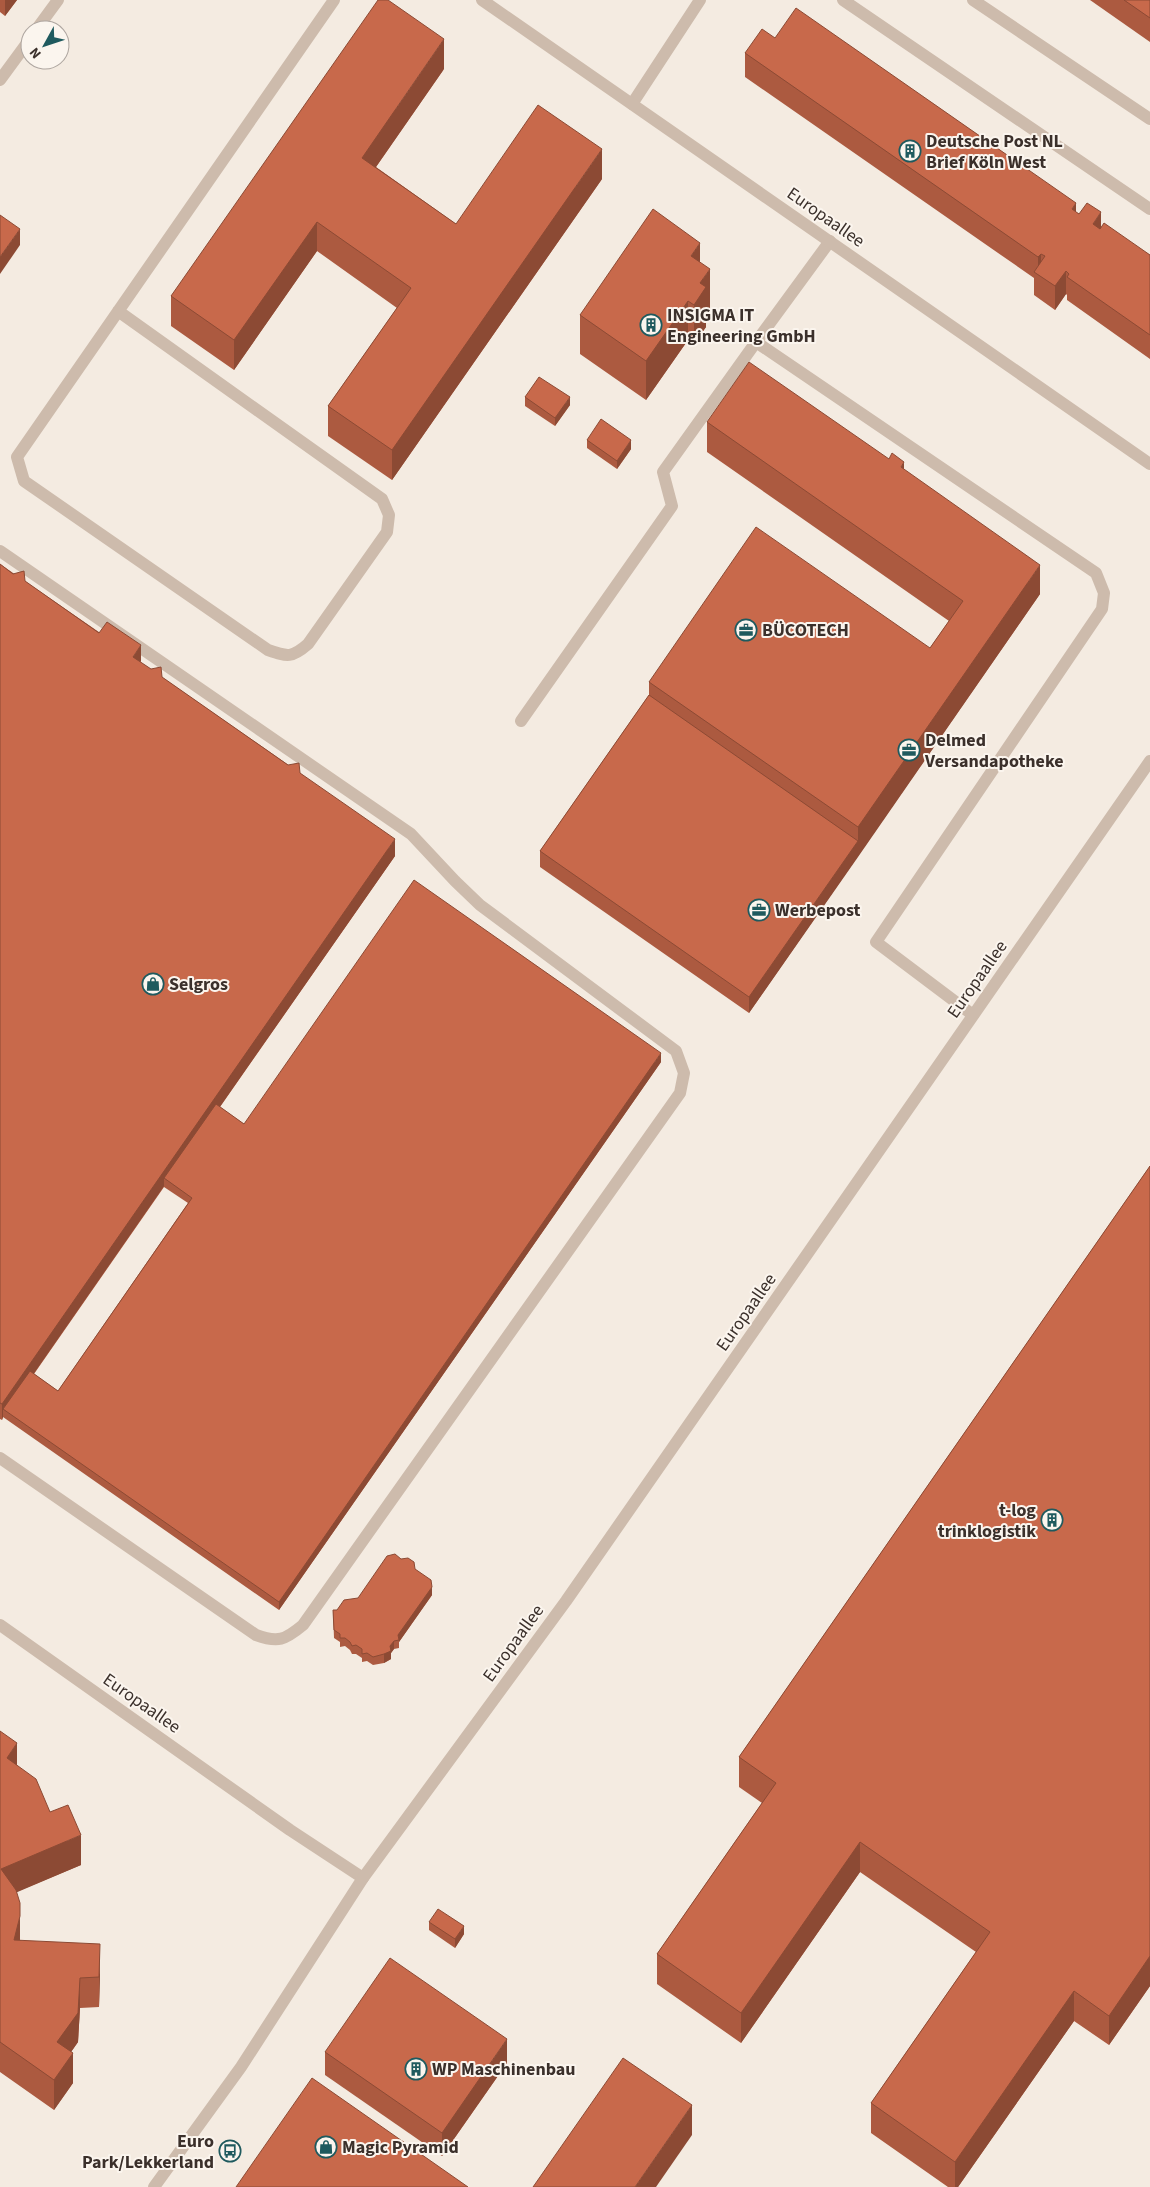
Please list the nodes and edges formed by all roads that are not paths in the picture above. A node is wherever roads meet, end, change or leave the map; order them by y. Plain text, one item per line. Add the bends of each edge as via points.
1 (58, 0) edge
2 (334, 0) edge
3 (482, 0) edge
4 (700, 0) edge
5 (843, 0) edge
6 (973, 0) edge
7 (43, 20) edge
8 (20, 53) edge
9 (0, 80) edge
10 (632, 104) junction
11 (1150, 119) edge
12 (1150, 209) edge
13 (830, 241) junction
14 (118, 311) junction
15 (756, 342) junction
16 (1150, 464) edge
17 (0, 551) edge
18 (521, 721) dead end
19 (1150, 761) edge
20 (973, 1015) junction
21 (0, 1458) edge
22 (0, 1625) edge
23 (363, 1878) junction
24 (154, 2187) edge

1 - 7 street
2 - 14 street
3 - 10 street, Europaallee
4 - 10 street
5 - 12 street
6 - 11 street
8 - 9 street
10 - 13 street, Europaallee
13 - 15 street
13 - 16 street, Europaallee
14 - 14 street via 17,457 24,481 268,650 284,656 296,654 308,644 387,532 389,515 382,499
15 - 18 street via 664,472 672,506
15 - 20 street via 1096,573 1104,593 1102,609 876,942
17 - 21 street via 412,834 480,905 676,1051 684,1073 680,1093 303,1625 289,1637 272,1640 256,1635
19 - 20 street, Europaallee
20 - 23 street, Europaallee via 566,1601
22 - 23 street, Europaallee
23 - 24 street, Europaallee via 241,2067

